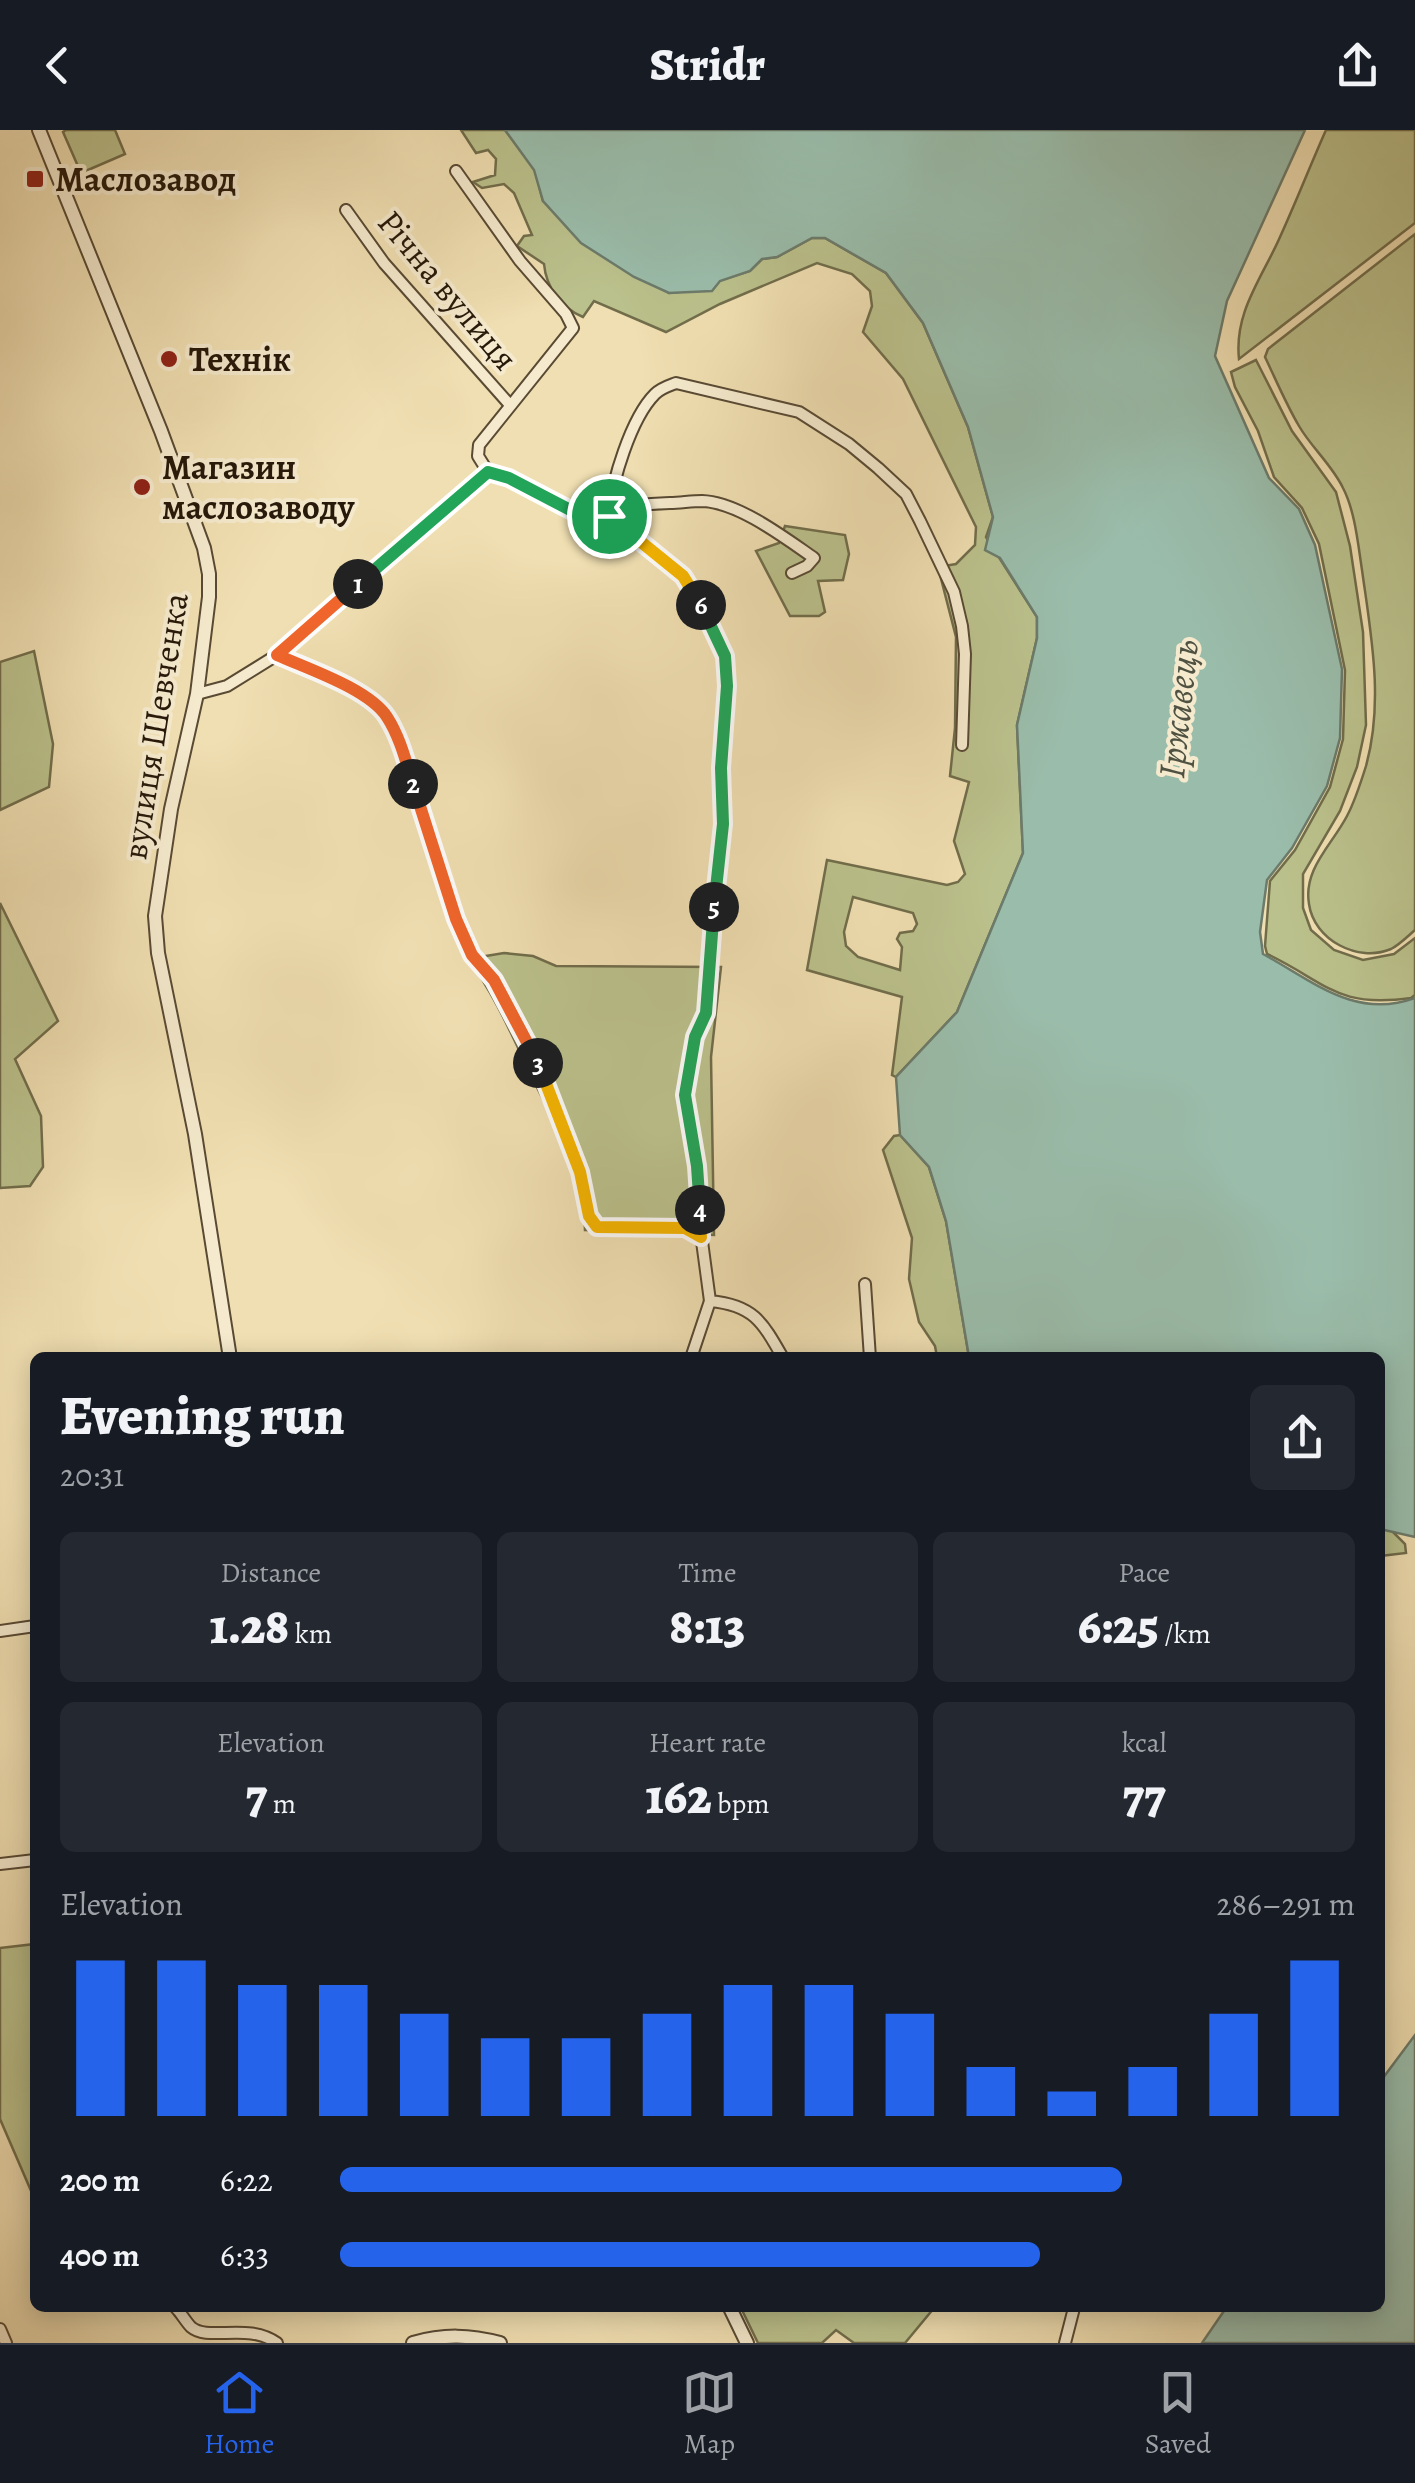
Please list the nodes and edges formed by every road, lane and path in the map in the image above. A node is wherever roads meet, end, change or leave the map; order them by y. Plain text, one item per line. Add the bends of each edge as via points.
1 (45, 132) edge
2 (456, 171) dead end
3 (346, 210) dead end
4 (510, 405) junction
5 (488, 472) junction
6 (609, 516) junction
7 (792, 573) dead end
8 (277, 655) junction
9 (198, 694) junction
10 (962, 746) dead end
11 (701, 1237) junction
12 (866, 1284) dead end
13 (710, 1301) junction
14 (229, 1352) edge
15 (693, 1352) edge
16 (778, 1352) edge
17 (870, 1352) edge
18 (30, 1627) edge
19 (0, 1631) edge
20 (30, 1861) edge
21 (0, 1864) edge
22 (179, 2312) edge
23 (732, 2312) edge
24 (1073, 2312) edge
25 (737, 2325) junction
26 (0, 2330) edge
27 (6, 2343) edge
28 (277, 2343) edge
29 (414, 2343) edge
30 (500, 2343) edge
31 (733, 2343) edge
32 (746, 2343) edge
33 (1065, 2343) edge

1 - 9 street, вулиця Шевченка via 204,548 210,598
2 - 4 street, Річна вулиця via 573,328
3 - 4 street, Річна вулиця
4 - 5 street, Річна вулиця via 479,446
5 - 6 street via 599,525
5 - 8 street
6 - 7 street via 634,506 716,504 814,558
6 - 10 street via 620,463 660,389 676,383 818,422 906,494 954,592 965,654
6 - 11 street via 683,576 725,656 723,824 710,972 685,1095
8 - 9 street via 227,686
8 - 11 street via 366,697 386,714 456,919 538,1065 597,1227 685,1228
9 - 14 street, вулиця Шевченка via 170,809 155,916
11 - 13 street
12 - 17 street
13 - 15 street
13 - 16 street via 736,1304 755,1316
18 - 19 street
20 - 21 street
22 - 28 street via 201,2332 260,2332
23 - 25 street
24 - 33 street
25 - 31 street
25 - 32 street
26 - 27 street
29 - 30 street via 444,2336

